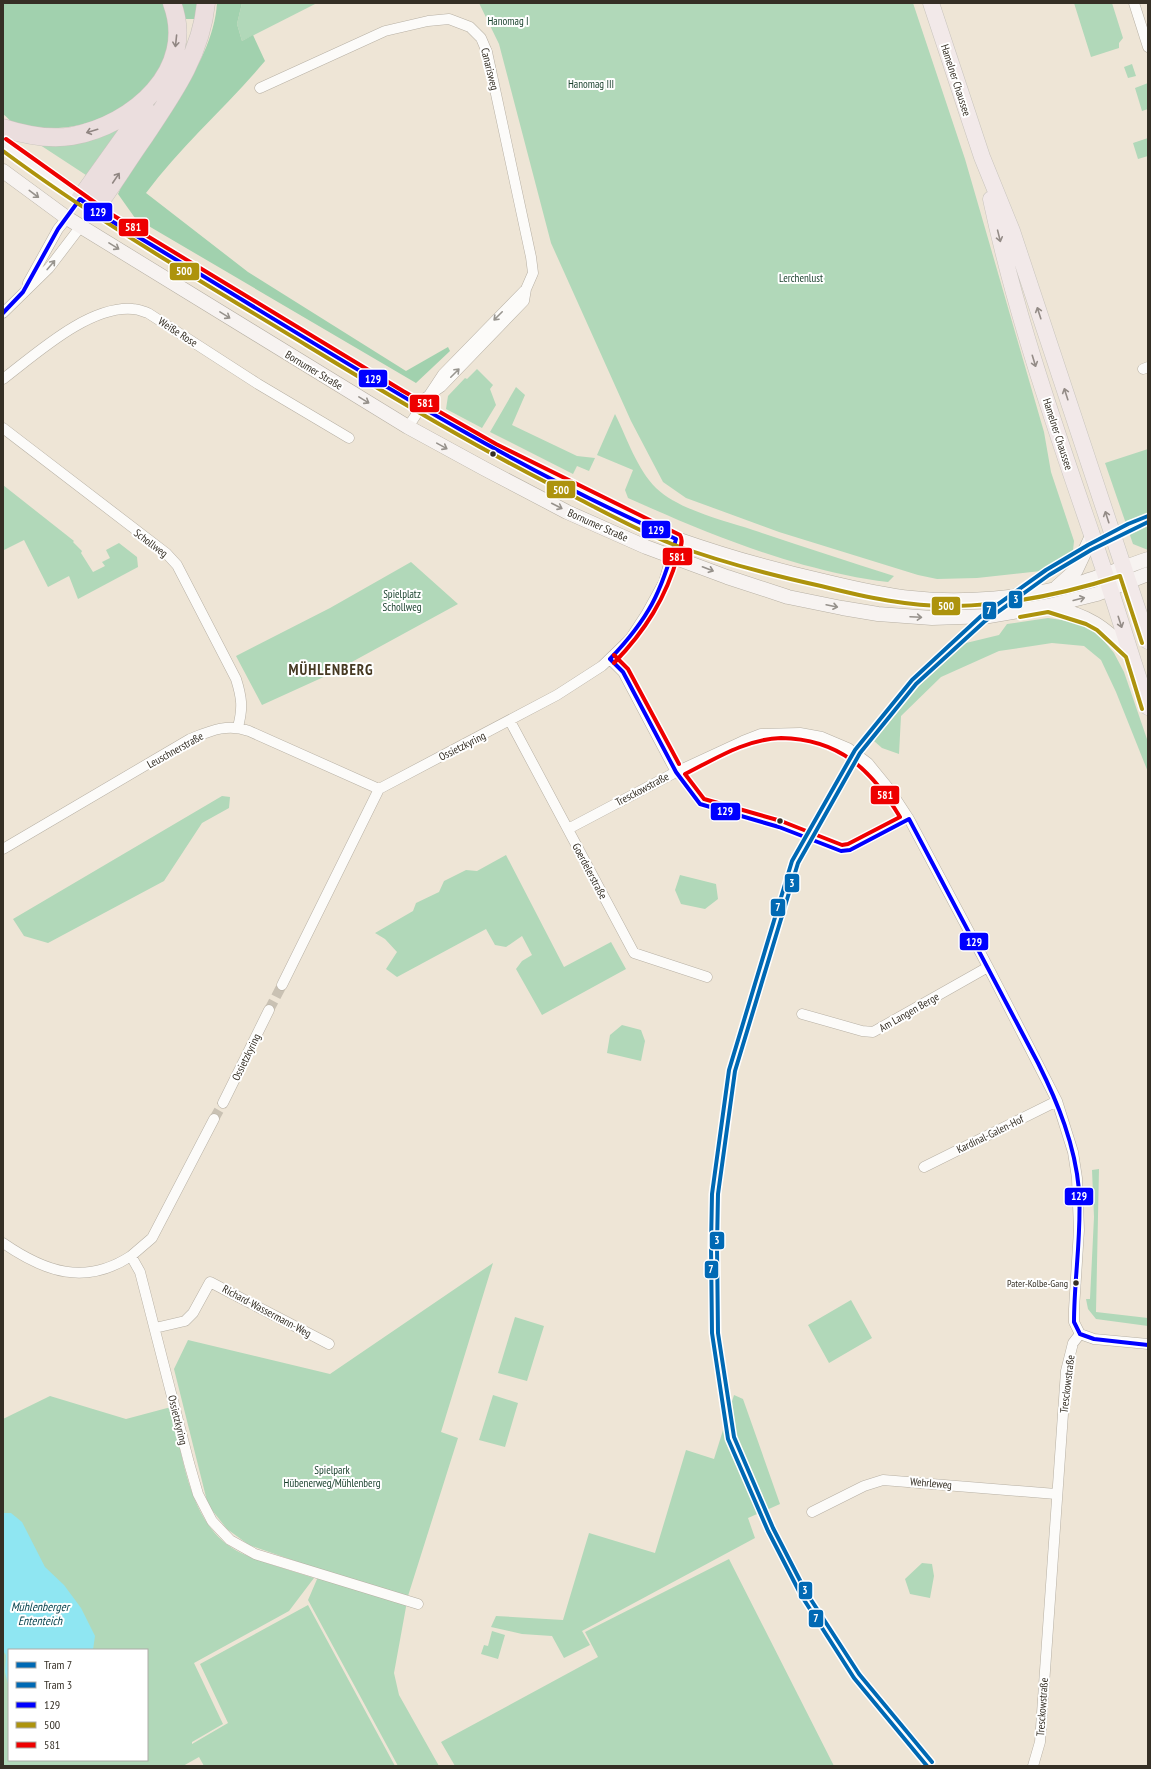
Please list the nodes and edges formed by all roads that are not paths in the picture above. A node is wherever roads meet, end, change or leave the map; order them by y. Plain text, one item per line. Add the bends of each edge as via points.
1 (172, 3) edge
2 (206, 3) edge
3 (931, 3) edge
4 (1134, 3) edge
5 (1148, 47) edge
6 (165, 78) junction
7 (260, 88) dead end
8 (3, 128) edge
9 (3, 144) edge
10 (982, 157) junction
11 (3, 171) edge
12 (87, 205) junction
13 (67, 218) junction
14 (81, 226) junction
15 (23, 292) junction
16 (3, 313) edge
17 (3, 379) edge
18 (423, 403) junction
19 (408, 427) junction
20 (3, 428) edge
21 (349, 438) dead end
22 (1092, 536) junction
23 (676, 539) junction
24 (671, 556) junction
25 (1148, 559) edge
26 (1124, 568) junction
27 (1105, 574) junction
28 (1148, 574) edge
29 (1129, 583) junction
30 (1055, 589) junction
31 (1110, 590) junction
32 (1048, 606) junction
33 (1148, 636) edge
34 (1131, 654) junction
35 (610, 659) junction
36 (1148, 707) edge
37 (510, 721) junction
38 (238, 727) junction
39 (676, 772) junction
40 (379, 789) junction
41 (568, 829) junction
42 (3, 849) edge
43 (988, 967) junction
44 (707, 978) dead end
45 (282, 984) tunnel mouth
46 (269, 1010) tunnel mouth
47 (802, 1014) dead end
48 (1057, 1102) junction
49 (223, 1103) tunnel mouth
50 (214, 1119) tunnel mouth
51 (924, 1167) dead end
52 (3, 1243) edge
53 (131, 1256) junction
54 (155, 1328) junction
55 (1080, 1334) junction
56 (329, 1344) dead end
57 (1147, 1345) edge
58 (1056, 1494) junction
59 (812, 1512) dead end
60 (418, 1604) dead end
61 (1033, 1766) edge

1 -> 6 highway via 176,17 177,40 174,58
12 -> 2 highway via 183,76 198,42
3 - 10 main road, Hamelner Chaussee
4 - 5 street
6 -> 8 highway via 144,102 127,116 92,131 54,138
6 - 12 highway via 91,186
7 - 18 street, Canarisweg via 385,31 428,21 449,19 470,27 481,38 487,52 533,273 526,289 442,374
9 - 12 main road, Bornumer Straße
10 -> 22 main road, Hamelner Chaussee via 999,236 1023,325
26 -> 10 main road, Hamelner Chaussee via 1012,231
11 -> 13 main road, Bornumer Straße
12 - 13 main road
12 - 14 main road
12 - 18 main road, Bornumer Straße
13 - 14 main road, Bornumer Straße
13 - 15 street via 58,229
15 -> 14 street via 49,268
14 -> 19 main road, Bornumer Straße
15 - 16 street
17 - 21 street, Weiße Rose via 50,343 94,317 112,310 134,308 148,313 258,384
18 - 19 street, Canarisweg
18 - 23 main road, Bornumer Straße via 500,452
19 -> 24 main road, Bornumer Straße via 567,512
20 - 38 street, Schollweg via 166,553 177,565 236,679 242,697
22 - 27 main road, Hamelner Chaussee
22 - 30 main road via 1076,570
23 - 24 street, Ossietzkyring
23 - 30 main road, Bornumer Straße via 734,559 860,590 912,599 954,600
24 -> 32 main road, Bornumer Straße via 788,597 878,614 956,618 988,616
24 - 35 street, Ossietzkyring via 664,582 647,613 630,639
25 - 26 main road, Bornumer Straße
26 - 27 main road, Bornumer Straße
26 - 29 main road, Hamelner Chaussee
27 - 30 main road, Bornumer Straße
27 - 31 main road, Hamelner Chaussee
28 - 29 main road, Bornumer Straße
29 - 31 main road, Bornumer Straße
29 - 33 main road, Hamelner Chaussee
32 -> 31 main road, Bornumer Straße
31 -> 34 main road, Hamelner Chaussee
32 - 34 main road via 1094,622
34 - 36 main road, Hamelner Chaussee
35 - 37 street, Ossietzkyring via 586,677
35 - 39 street via 623,672
37 - 40 street, Ossietzkyring
37 - 41 street, Goerdelerstraße
38 - 40 street, Leuschnerstraße
38 - 42 street, Leuschnerstraße via 227,726 190,740
39 - 41 street, Tresckowstraße
39 - 43 street, Tresckowstraße via 761,734 800,733 822,737 848,748 872,768 895,797
40 - 45 street
41 - 44 street, Goerdelerstraße via 634,953
43 - 47 street, Am Langen Berge via 873,1032
43 - 48 street, Tresckowstraße
46 - 49 street, Ossietzkyring
48 - 51 street, Kardinal-Galen-Hof
48 - 55 street, Tresckowstraße via 1073,1152 1077,1178 1079,1230 1074,1322
50 - 53 street via 152,1238
52 - 53 street via 23,1257 58,1270 78,1274 95,1273 114,1267
53 - 54 street, Ossietzkyring via 140,1272
54 - 56 street, Richard-Wassermann-Weg via 185,1321 193,1314 210,1282
54 - 60 street, Ossietzkyring via 198,1494 212,1521 221,1532 255,1554
55 - 57 street via 1094,1339
55 - 58 street, Tresckowstraße via 1073,1343 1066,1371
58 - 59 street, Wehrleweg via 883,1480 864,1486
58 - 61 street, Tresckowstraße via 1040,1742

